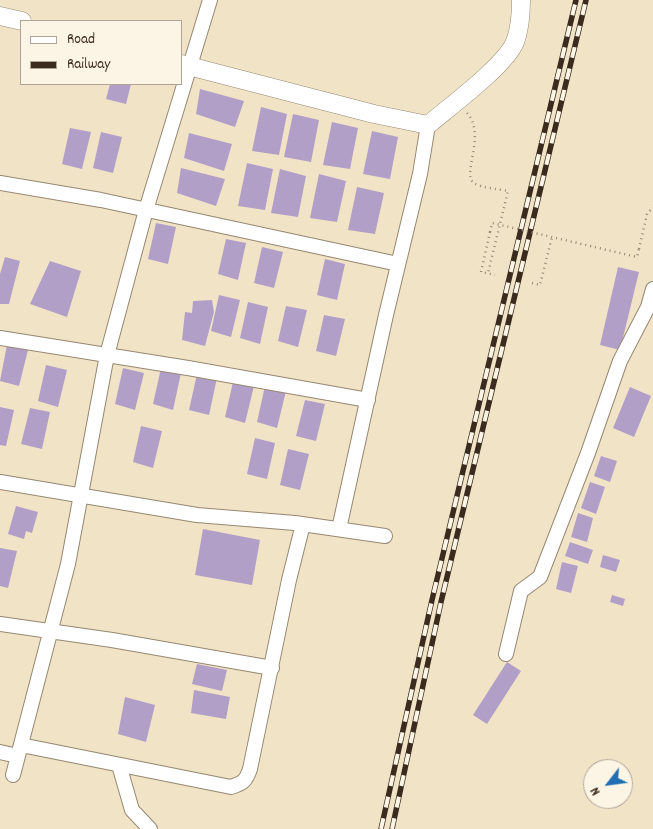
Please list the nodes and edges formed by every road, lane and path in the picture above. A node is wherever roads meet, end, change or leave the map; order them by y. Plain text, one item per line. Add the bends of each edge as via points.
1 (210, 0) edge
2 (521, 0) edge
3 (0, 16) edge
4 (20, 21) edge
5 (185, 65) edge
6 (180, 85) edge
7 (456, 101) junction
8 (428, 125) junction
9 (0, 183) edge
10 (653, 207) edge
11 (146, 210) junction
12 (552, 237) junction
13 (398, 264) junction
14 (488, 273) junction
15 (494, 275) dead end
16 (532, 283) dead end
17 (653, 289) edge
18 (0, 338) edge
19 (108, 355) junction
20 (368, 400) junction
21 (0, 482) edge
22 (80, 496) junction
23 (303, 524) junction
24 (340, 529) junction
25 (386, 536) dead end
26 (0, 624) edge
27 (51, 631) junction
28 (506, 654) dead end
29 (272, 668) junction
30 (20, 750) junction
31 (0, 752) edge
32 (119, 766) junction
33 (14, 775) dead end
34 (150, 829) edge

1 - 5 street
2 - 7 street via 515,43 495,68
3 - 4 street
5 - 8 street
6 - 11 street
7 - 8 street
7 - 14 path via 474,122 476,132 470,179 475,184 508,191
8 - 13 street via 420,174
9 - 11 street
10 - 12 path, bridge via 647,214 637,257
11 - 13 street
11 - 19 street
12 - 14 path, bridge via 492,223 481,272
12 - 16 path via 540,285
13 - 20 street
14 - 15 path
17 - 28 street via 648,307 620,361 540,578 521,591
18 - 19 street
19 - 20 street
19 - 22 street
20 - 24 street
21 - 22 street
22 - 23 street via 197,515
22 - 27 street via 68,564
23 - 24 street
23 - 29 street
24 - 25 street
26 - 27 street
27 - 29 street
27 - 30 street
29 - 32 street via 250,769 242,783 232,787
30 - 31 street
30 - 32 street
30 - 33 street
32 - 34 street via 132,810

